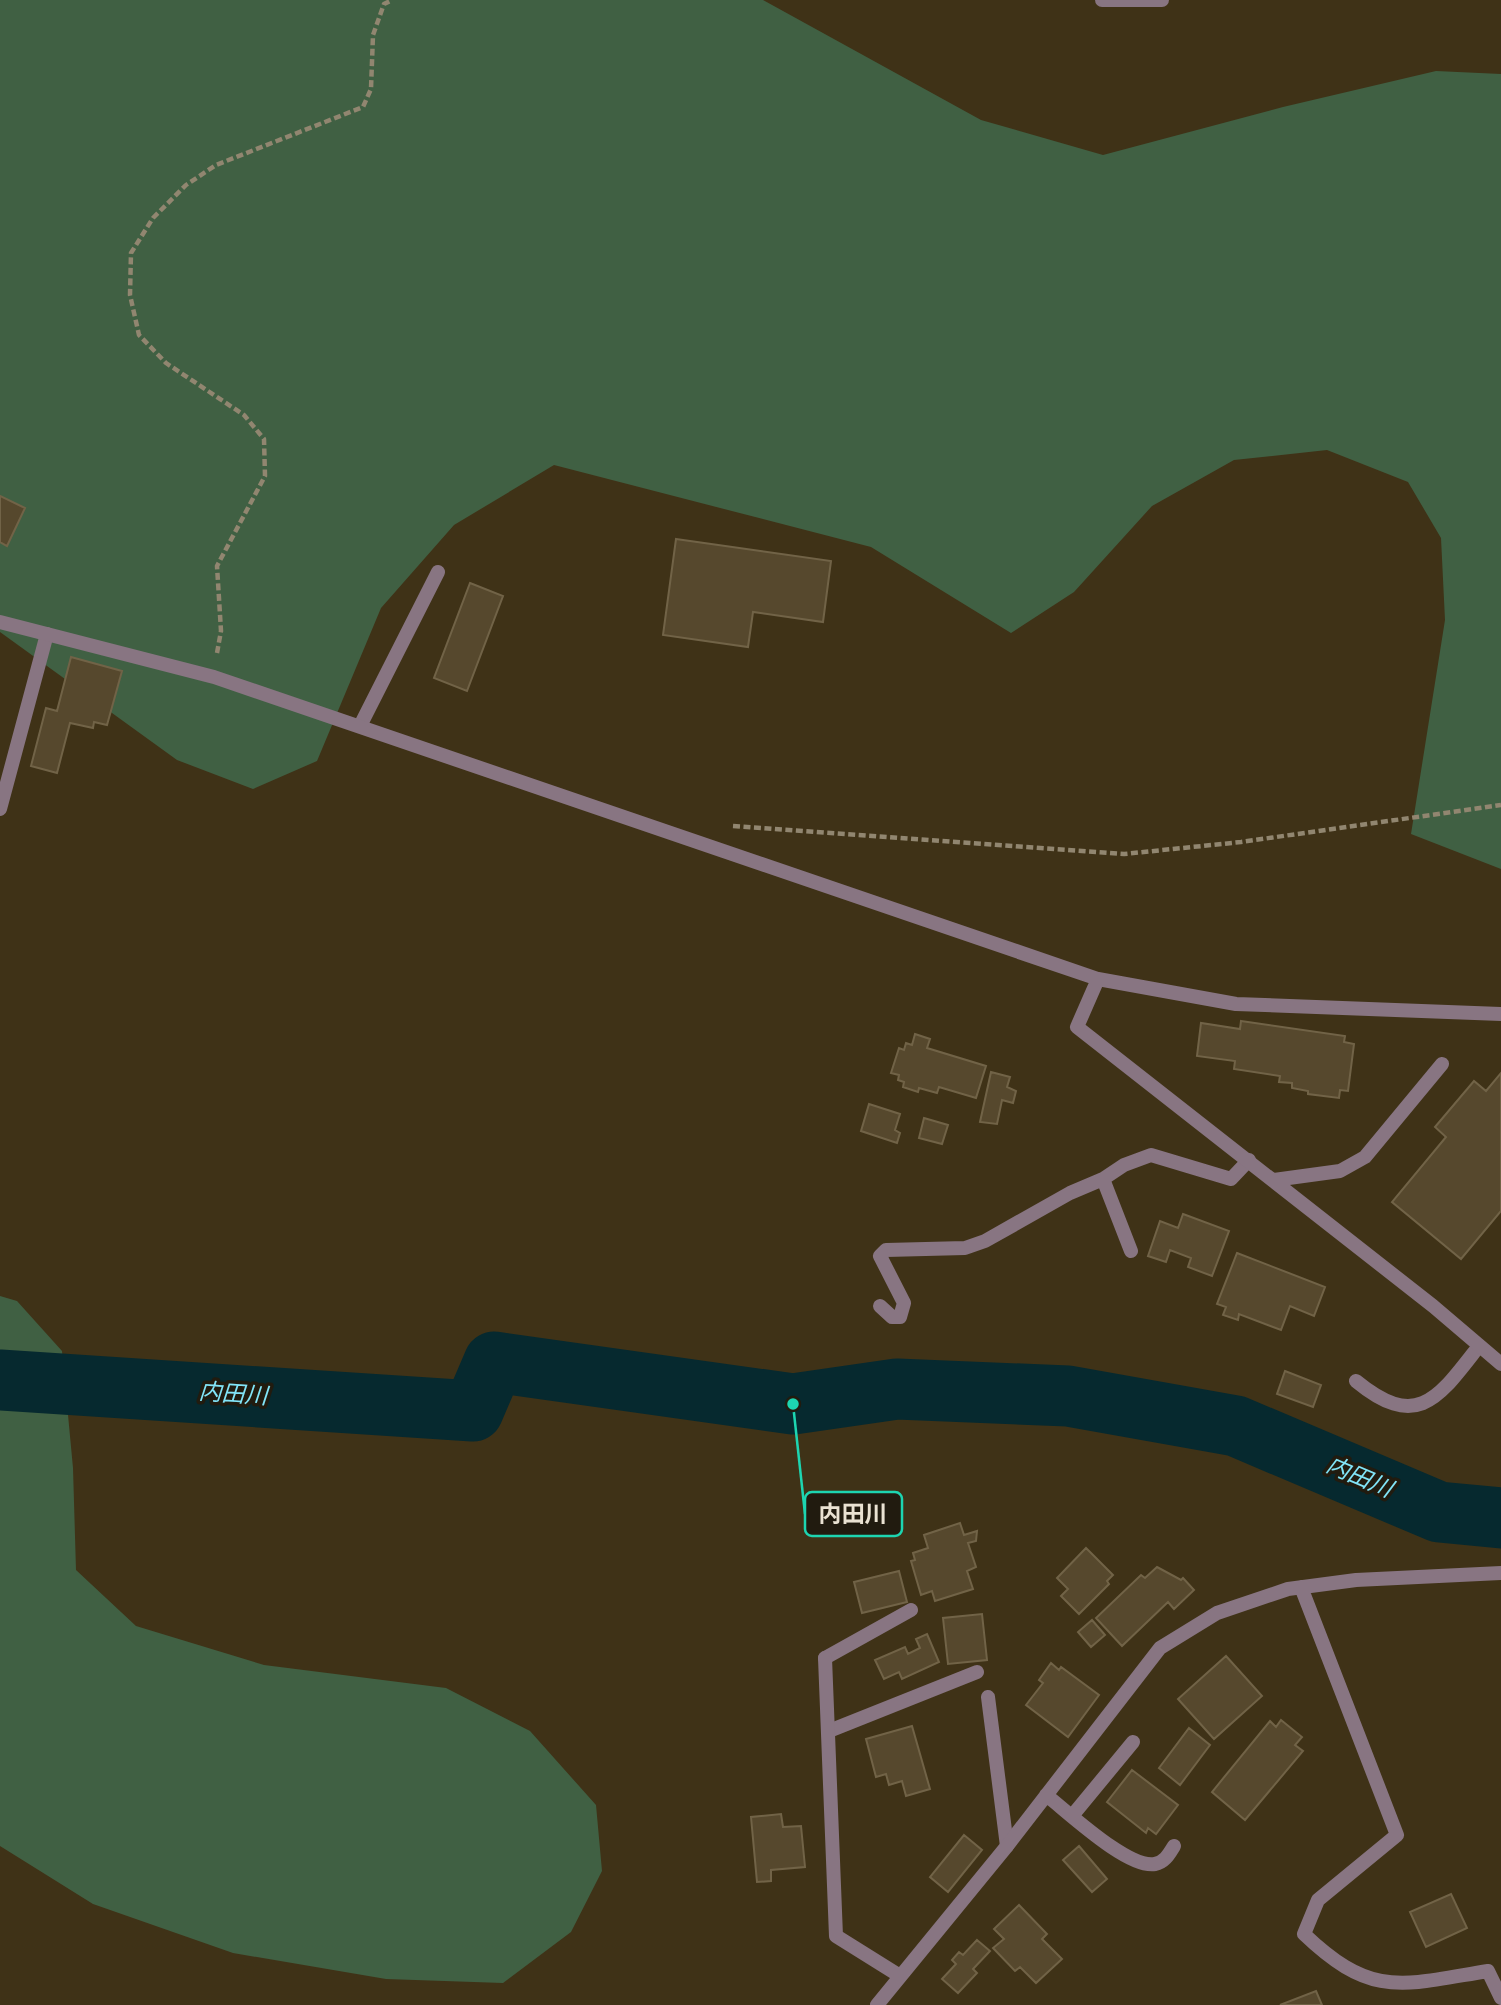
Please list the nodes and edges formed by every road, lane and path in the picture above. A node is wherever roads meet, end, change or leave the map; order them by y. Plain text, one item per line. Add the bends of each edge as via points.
1 (392, 0) edge
2 (1102, 0) edge
3 (1162, 0) edge
4 (438, 572) dead end
5 (0, 622) edge
6 (47, 634) junction
7 (214, 677) junction
8 (360, 726) junction
9 (1501, 804) edge
10 (0, 809) edge
11 (721, 825) dead end
12 (1098, 979) junction
13 (1501, 1014) edge
14 (1442, 1064) dead end
15 (1249, 1160) junction
16 (1103, 1179) junction
17 (1274, 1180) junction
18 (1131, 1251) dead end
19 (880, 1306) dead end
20 (1479, 1346) junction
21 (1501, 1364) edge
22 (1356, 1381) dead end
23 (1501, 1573) edge
24 (1301, 1587) junction
25 (911, 1610) dead end
26 (978, 1672) dead end
27 (988, 1697) dead end
28 (829, 1731) junction
29 (1133, 1742) dead end
30 (1046, 1796) junction
31 (1072, 1816) junction
32 (1007, 1846) junction
33 (1174, 1846) dead end
34 (900, 1976) junction
35 (1501, 1998) edge
36 (877, 2005) edge

1 - 7 path via 384,4 373,35 371,89 363,107 216,165 186,185 153,218 131,253 130,295 139,335 166,363 244,415 264,439 265,476 217,566 221,631
2 - 3 street
4 - 8 street
5 - 6 street
6 - 7 street
6 - 10 street
7 - 8 street
8 - 12 street
9 - 11 path via 1124,854
12 - 13 street via 1236,1004
12 - 15 street via 1077,1027
14 - 17 street via 1365,1157 1340,1171
15 - 16 street via 1231,1179 1151,1155
15 - 17 street
16 - 18 street
16 - 19 street via 965,1248 886,1250 880,1256 904,1303 900,1317 892,1317
17 - 20 street
20 - 21 street
20 - 22 street via 1449,1384 1422,1404 1406,1408 1380,1401
23 - 24 street
24 - 30 street via 1217,1613 1160,1648
24 - 35 street via 1397,1835 1318,1900 1304,1934 1353,1974 1412,1984 1488,1971
25 - 28 street via 825,1658
26 - 28 street
27 - 32 street
28 - 34 street via 836,1936
29 - 31 street
30 - 31 street
30 - 32 street
31 - 33 street via 1139,1862 1153,1865 1164,1861
32 - 34 street
34 - 36 street

